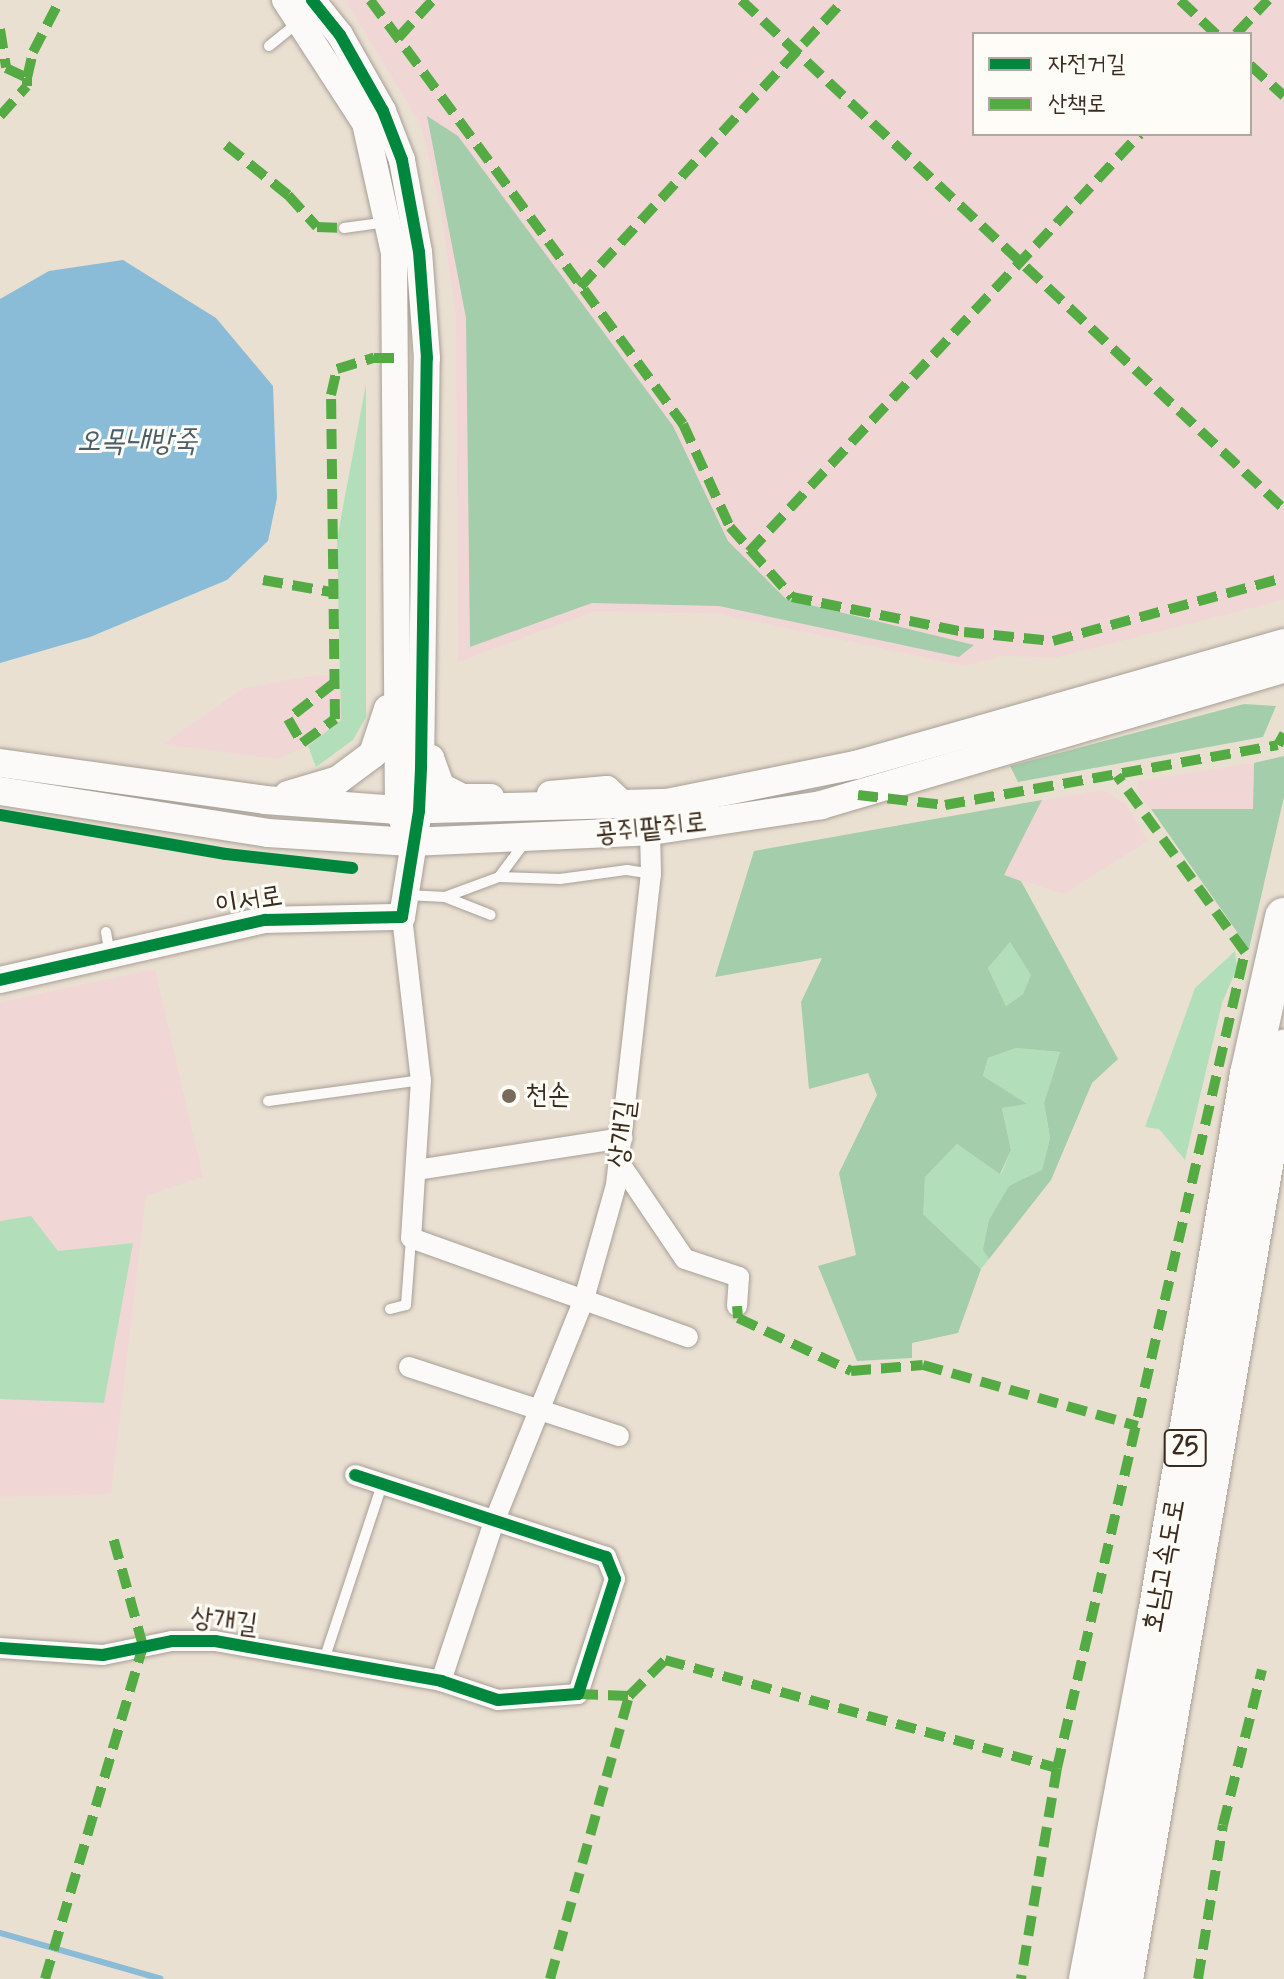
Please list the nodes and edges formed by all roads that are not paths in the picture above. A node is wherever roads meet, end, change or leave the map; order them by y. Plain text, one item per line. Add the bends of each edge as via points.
1 (299, 7) edge
2 (269, 46) dead end
3 (389, 222) junction
4 (344, 228) dead end
5 (398, 405) junction
6 (426, 405) junction
7 (1278, 658) edge
8 (400, 710) junction
9 (420, 753) junction
10 (0, 763) edge
11 (0, 791) edge
12 (265, 800) junction
13 (624, 805) junction
14 (409, 810) junction
15 (650, 831) junction
16 (526, 840) junction
17 (411, 842) junction
18 (651, 874) junction
19 (499, 877) junction
20 (445, 897) junction
21 (403, 906) junction
22 (491, 915) dead end
23 (1284, 917) edge
24 (0, 980) edge
25 (1284, 1049) edge
26 (421, 1080) junction
27 (268, 1101) dead end
28 (623, 1138) junction
29 (619, 1162) junction
30 (416, 1170) junction
31 (411, 1238) junction
32 (584, 1299) junction
33 (737, 1306) dead end
34 (390, 1309) dead end
35 (688, 1337) dead end
36 (409, 1367) dead end
37 (541, 1410) junction
38 (619, 1436) dead end
39 (355, 1475) dead end
40 (382, 1485) junction
41 (494, 1522) junction
42 (0, 1648) edge
43 (324, 1660) junction
44 (441, 1681) junction
45 (1088, 1979) edge
46 (1124, 1979) edge

1 - 2 lane
1 - 3 street via 365,123
1 - 6 street via 340,35 383,111 402,160 419,252
3 - 4 lane
3 - 5 street
5 - 6 street
5 - 8 street
6 - 9 street
7 - 13 main road, 콩쥐팥쥐로 via 856,765 667,803
7 - 15 main road, 콩쥐팥쥐로 via 821,805
8 - 12 main road via 388,709 373,754 338,780
8 - 14 street
9 - 13 street via 431,758 441,786 463,797 607,789
9 - 14 street
10 - 12 main road, 콩쥐팥쥐로
11 - 17 main road, 콩쥐팥쥐로 via 268,833
12 - 14 main road, 콩쥐팥쥐로
13 - 14 main road, 콩쥐팥쥐로
14 - 17 street
15 - 16 main road, 콩쥐팥쥐로
15 - 18 street, 상개길
16 - 17 main road, 콩쥐팥쥐로
16 - 19 lane
17 - 21 street
18 - 19 lane via 627,870 560,879
18 - 28 street, 상개길
19 - 20 lane
20 - 21 lane
20 - 22 lane
21 - 24 street, 이서로 via 108,944
21 - 26 street
23 - 45 highway, 호남고속도로 / 25 via 1249,1074 1157,1614
25 - 46 highway, 호남고속도로 / 25
26 - 27 lane
26 - 30 street
28 - 29 street, 상개길
28 - 30 street
29 - 32 street, 상개길
29 - 33 street via 685,1259 739,1277
30 - 31 street
31 - 32 street
31 - 34 lane via 406,1305
32 - 35 street
32 - 37 street, 상개길
36 - 37 street
37 - 38 street
37 - 41 street, 상개길
39 - 40 street
40 - 41 street
40 - 43 lane
41 - 44 street, 상개길
41 - 44 street via 606,1557 615,1579 578,1694 498,1700
42 - 43 street, 상개길 via 103,1655 172,1641 215,1641
43 - 44 street, 상개길

